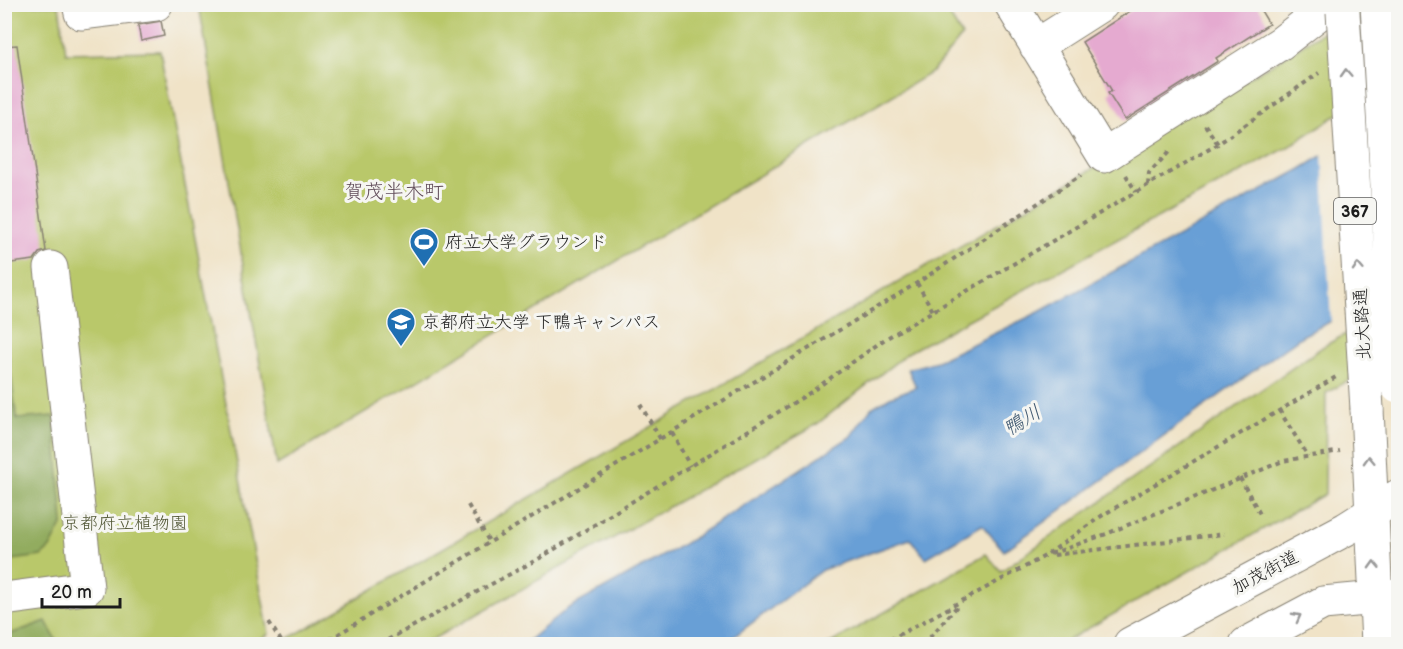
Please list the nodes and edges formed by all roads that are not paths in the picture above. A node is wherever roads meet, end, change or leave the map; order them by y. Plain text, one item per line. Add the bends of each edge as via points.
1 (80, 4) edge
2 (156, 4) edge
3 (1011, 4) edge
4 (1102, 4) edge
5 (1377, 4) edge
6 (1339, 7) edge
7 (1036, 46) junction
8 (51, 268) dead end
9 (1398, 387) edge
10 (1385, 504) edge
11 (1387, 597) edge
12 (4, 598) edge
13 (1130, 645) edge
14 (1246, 645) edge
15 (1378, 645) edge

1 - 2 main road via 81,13
3 - 7 main road
4 - 7 main road
5 - 9 main road, 北大路通 / 367, bridge
6 - 7 main road via 1104,156
10 -> 6 main road, 北大路通 / 367, bridge via 1367,410
8 - 12 main road via 87,588
11 -> 10 main road, 北大路通 / 367
10 - 13 main road, 加茂街道 via 1346,529
14 -> 11 main road via 1323,603
11 - 15 main road, 北大路通 / 367

